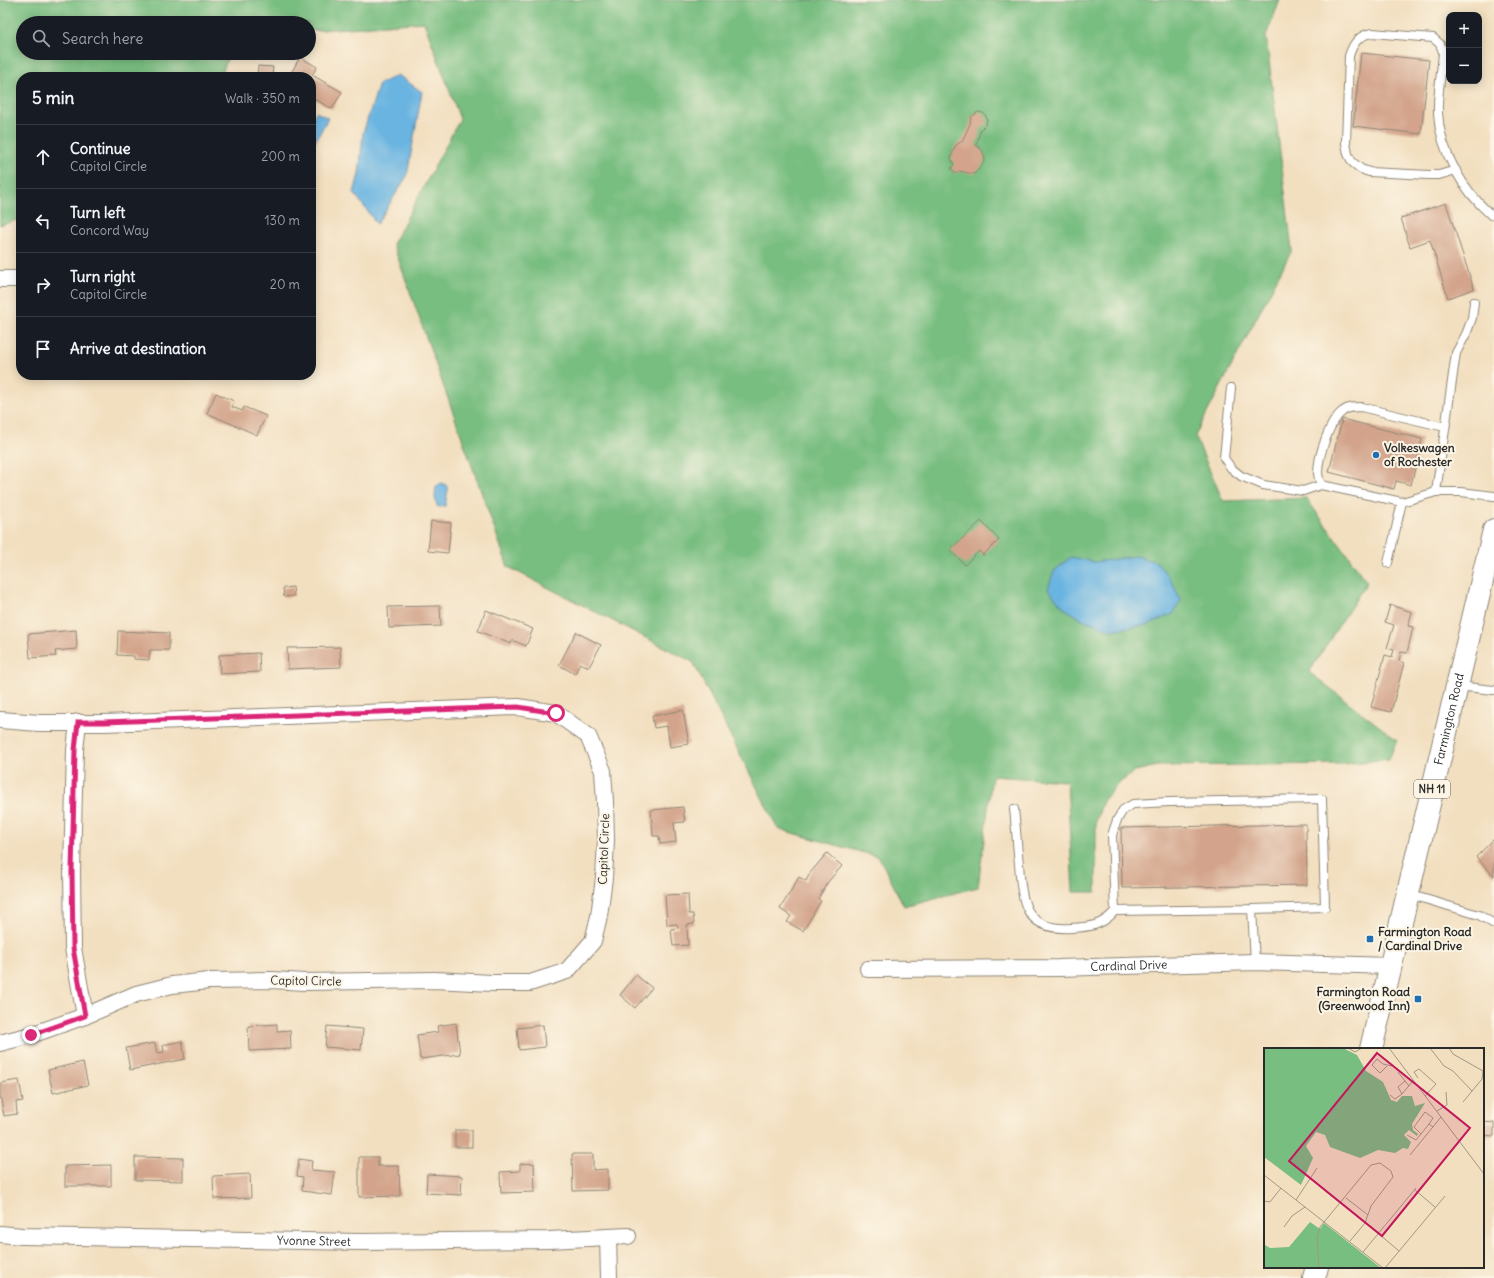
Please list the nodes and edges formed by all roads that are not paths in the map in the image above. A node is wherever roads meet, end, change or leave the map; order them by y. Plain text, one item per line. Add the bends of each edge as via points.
1 (1456, 170) junction
2 (1491, 215) dead end
3 (0, 279) edge
4 (16, 279) edge
5 (1474, 302) dead end
6 (1231, 388) dead end
7 (1445, 427) junction
8 (1321, 485) junction
9 (1436, 492) junction
10 (1494, 496) edge
11 (1402, 502) junction
12 (1494, 530) edge
13 (1388, 563) dead end
14 (1456, 686) junction
15 (1494, 690) edge
16 (0, 720) edge
17 (78, 722) junction
18 (1014, 809) dead end
19 (1408, 894) junction
20 (1252, 909) junction
21 (1115, 911) junction
22 (1494, 924) edge
23 (1255, 962) junction
24 (1391, 966) junction
25 (868, 969) dead end
26 (85, 1016) junction
27 (0, 1043) edge
28 (1374, 1048) edge
29 (0, 1234) edge
30 (628, 1236) dead end
31 (608, 1237) junction
32 (0, 1239) edge
33 (1317, 1268) edge
34 (609, 1278) edge
35 (1314, 1278) edge

1 - 1 lane via 1447,152 1438,113 1443,52 1440,44 1433,38 1372,33 1358,38 1349,56 1346,143 1352,162 1369,172 1379,173 1430,176
1 - 2 lane via 1468,192
3 - 4 street
5 - 7 lane via 1472,318 1456,353
6 - 8 lane via 1224,458 1231,468 1241,476 1263,485 1304,491
7 - 8 lane via 1352,407 1342,412 1333,422 1327,435 1318,474
7 - 9 lane
8 - 11 lane
9 - 10 lane
9 - 11 lane
11 - 13 lane
12 - 14 highway, Farmington Road / NH 11
14 - 15 lane
14 - 19 highway, Farmington Road / NH 11
16 - 17 street, Capitol Circle
17 - 26 street via 72,871 73,948
17 - 26 street, Capitol Circle via 479,708 533,709 556,713 588,736 603,771 605,802 600,916 593,941 567,971 530,983 272,980 172,985 136,994
18 - 21 lane via 1021,890 1024,905 1032,917 1057,929 1092,926 1103,922
19 - 22 lane via 1479,915
19 - 24 highway, Farmington Road / NH 11
20 - 21 lane
20 - 21 lane via 1325,907 1322,799 1133,804 1123,810 1112,835
20 - 23 lane
23 - 24 street, Cardinal Drive
23 - 25 street, Cardinal Drive via 1059,968
24 - 28 highway, Farmington Road / NH 11
26 - 27 street, Capitol Circle
29 - 31 street, Yvonne Street via 361,1242
29 - 32 street
30 - 31 street, Yvonne Street
31 - 34 street
33 - 35 highway

